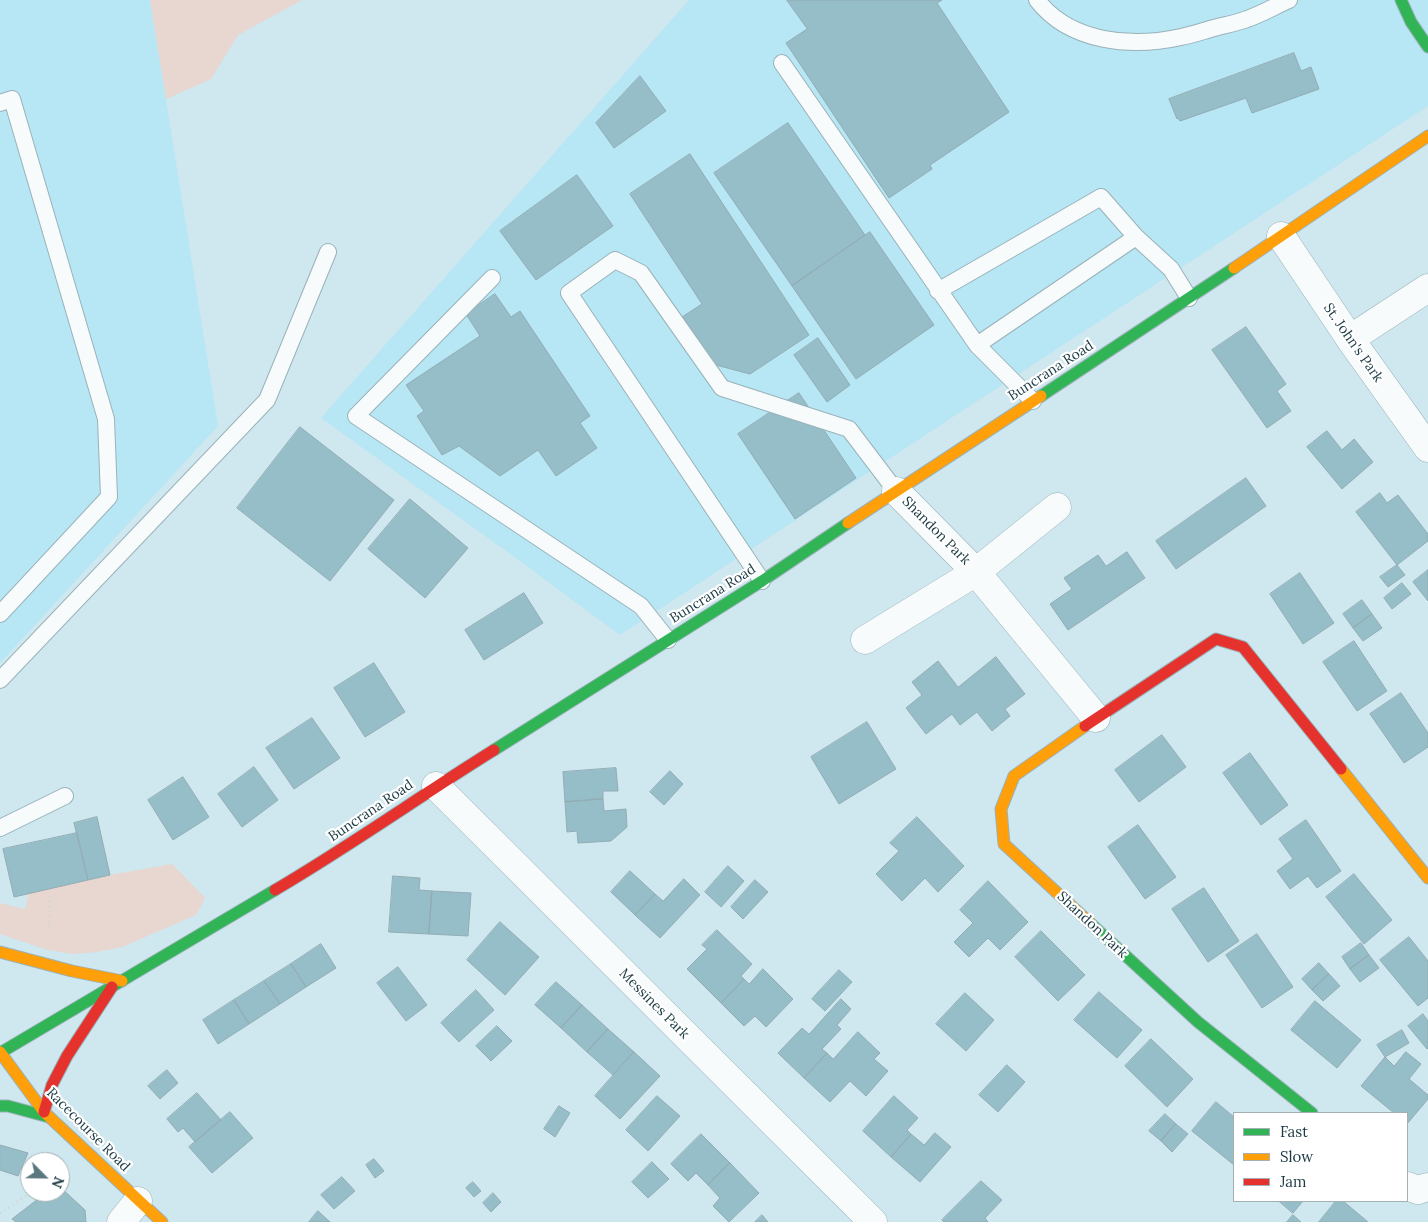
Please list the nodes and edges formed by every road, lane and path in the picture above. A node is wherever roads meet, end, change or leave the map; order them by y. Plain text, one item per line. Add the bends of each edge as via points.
1 (1038, 0) edge
2 (1289, 0) edge
3 (1401, 0) edge
4 (1428, 47) edge
5 (782, 63) dead end
6 (0, 103) edge
7 (1428, 136) edge
8 (1281, 236) junction
9 (1136, 237) junction
10 (328, 252) dead end
11 (492, 278) dead end
12 (1428, 288) edge
13 (938, 291) junction
14 (1189, 298) junction
15 (1350, 339) junction
16 (978, 345) junction
17 (1033, 401) junction
18 (1428, 448) edge
19 (896, 491) junction
20 (1056, 507) dead end
21 (976, 572) junction
22 (762, 581) junction
23 (0, 614) edge
24 (668, 640) junction
25 (865, 640) dead end
26 (0, 680) edge
27 (1096, 718) junction
28 (436, 786) junction
29 (65, 796) dead end
30 (0, 828) edge
31 (1428, 878) edge
32 (50, 896) dead end
33 (0, 952) edge
34 (47, 965) junction
35 (117, 984) junction
36 (0, 1053) edge
37 (0, 1106) edge
38 (1311, 1112) edge
39 (46, 1115) junction
40 (1408, 1186) edge
41 (1428, 1187) edge
42 (20, 1200) edge
43 (138, 1201) junction
44 (0, 1213) edge
45 (121, 1222) edge
46 (162, 1222) edge
47 (874, 1222) edge

1 - 2 lane via 1065,25 1081,34 1158,41 1246,19
3 - 4 main road
5 - 13 lane
6 - 23 lane via 12,99 106,419 109,497
7 - 8 main road, Buncrana Road
8 - 14 main road, Buncrana Road
8 - 15 street, St. John's Park
9 - 13 lane via 1101,197
9 - 14 lane via 1171,269
9 - 16 lane
10 - 26 lane via 266,400
11 - 24 lane via 356,416 641,606
12 - 15 street
13 - 16 lane
14 - 17 main road, Buncrana Road
15 - 18 street, St. John's Park
16 - 17 lane
17 - 19 main road, Buncrana Road
19 - 21 street, Shandon Park
19 - 22 main road, Buncrana Road
19 - 22 lane via 849,429 722,388 641,273 615,260 568,293
20 - 21 street, Shandon Park
21 - 25 street, Shandon Park
21 - 27 street, Shandon Park
22 - 24 main road, Buncrana Road
24 - 28 main road, Buncrana Road
27 - 31 main road, Shandon Park via 1216,639 1243,647
27 - 38 main road, Shandon Park via 1014,776 1001,809 1004,844 1198,1022
28 - 35 main road, Buncrana Road via 323,862
28 - 47 street, Messines Park
29 - 30 lane
32 - 34 path
33 - 34 main road
34 - 35 main road
35 - 36 main road, Buncrana Road
35 - 39 main road via 67,1056 52,1085
36 - 39 main road, Racecourse Road
37 - 39 main road
39 - 43 main road, Racecourse Road
40 - 41 street via 1418,1190
42 - 44 path
43 - 45 street
43 - 46 main road, Racecourse Road

